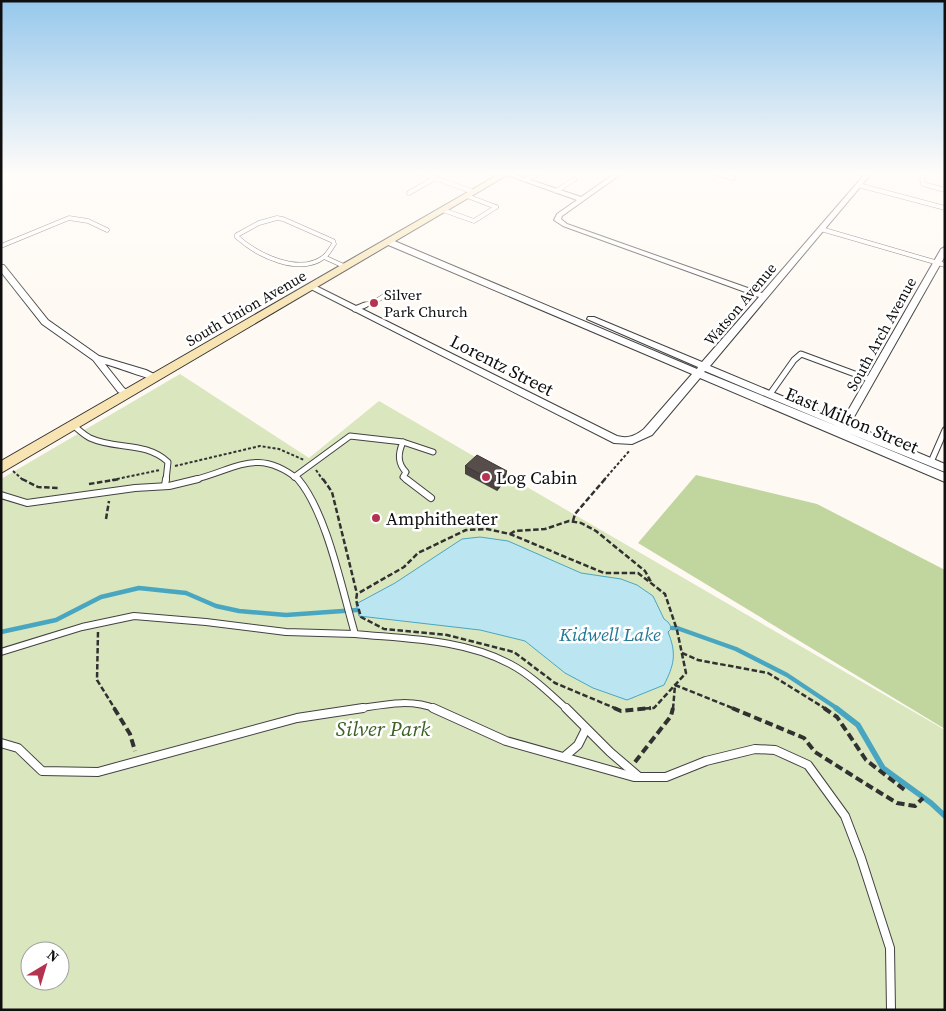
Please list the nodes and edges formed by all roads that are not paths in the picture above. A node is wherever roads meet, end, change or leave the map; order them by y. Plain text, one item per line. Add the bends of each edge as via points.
1 (60, 221) edge
2 (84, 221) edge
3 (263, 221) edge
4 (288, 221) edge
5 (424, 221) edge
6 (559, 221) edge
7 (828, 221) edge
8 (821, 229) junction
9 (107, 230) dead end
10 (393, 240) junction
11 (1, 246) edge
12 (945, 248) edge
13 (324, 256) junction
14 (941, 264) edge
15 (1, 267) edge
16 (346, 267) junction
17 (311, 287) junction
18 (392, 291) dead end
19 (764, 296) junction
20 (355, 309) junction
21 (96, 358) junction
22 (702, 370) junction
23 (155, 378) junction
24 (871, 380) junction
25 (127, 394) junction
26 (767, 396) junction
27 (74, 426) junction
28 (843, 430) junction
29 (945, 430) edge
30 (403, 442) junction
31 (628, 446) joint
32 (433, 452) dead end
33 (4, 466) edge
34 (929, 466) junction
35 (945, 468) edge
36 (294, 477) junction
37 (945, 478) edge
38 (165, 486) junction
39 (1, 494) edge
40 (431, 498) dead end
41 (355, 634) junction
42 (1, 652) edge
43 (586, 728) junction
44 (1, 743) edge
45 (564, 757) junction
46 (638, 777) junction
47 (891, 1010) edge

1 - 11 lane
2 - 9 lane
3 - 13 lane via 237,237 290,265 300,265
4 - 13 lane via 333,242
5 - 10 main road, South Union Avenue
6 - 19 street
7 - 8 street, Watson Avenue
8 - 14 lane
8 - 19 street, Watson Avenue
10 - 16 main road, South Union Avenue
10 - 22 street, East Milton Street
12 - 14 street, South Arch Avenue
13 - 16 lane
14 - 24 street, South Arch Avenue
15 - 21 street via 45,322
16 - 17 main road, South Union Avenue
17 - 20 street, Lorentz Street
17 - 23 main road, South Union Avenue
18 - 20 lane
19 - 22 street, Watson Avenue
20 - 31 street, Lorentz Street
21 - 23 street
21 - 25 street
22 - 26 street, East Milton Street
22 - 31 street, Watson Avenue via 648,432
23 - 25 main road, South Union Avenue
24 - 26 lane via 801,354
24 - 28 street, South Arch Avenue
25 - 27 main road, South Union Avenue
26 - 28 street, East Milton Street
27 - 33 main road, South Union Avenue
27 - 38 lane via 91,439 145,449 163,456 168,462
28 - 34 street, East Milton Street
29 - 34 lane
30 - 32 lane
30 - 36 lane via 350,436
30 - 40 lane via 398,457 406,472 403,476
34 - 35 street, East Milton Street
34 - 37 street, East Milton Street
36 - 38 lane via 272,463 260,462
36 - 41 lane via 309,492 326,536
38 - 39 lane via 27,503
41 - 42 lane via 286,632 134,616
41 - 43 lane via 454,647 498,658 524,674
43 - 45 lane via 582,740
43 - 46 lane
44 - 45 lane via 18,748 42,771 98,772 298,718 406,702 426,705 506,741
45 - 46 lane
46 - 47 lane via 666,777 706,761 755,749 775,750 808,765 845,816 861,858 890,948

